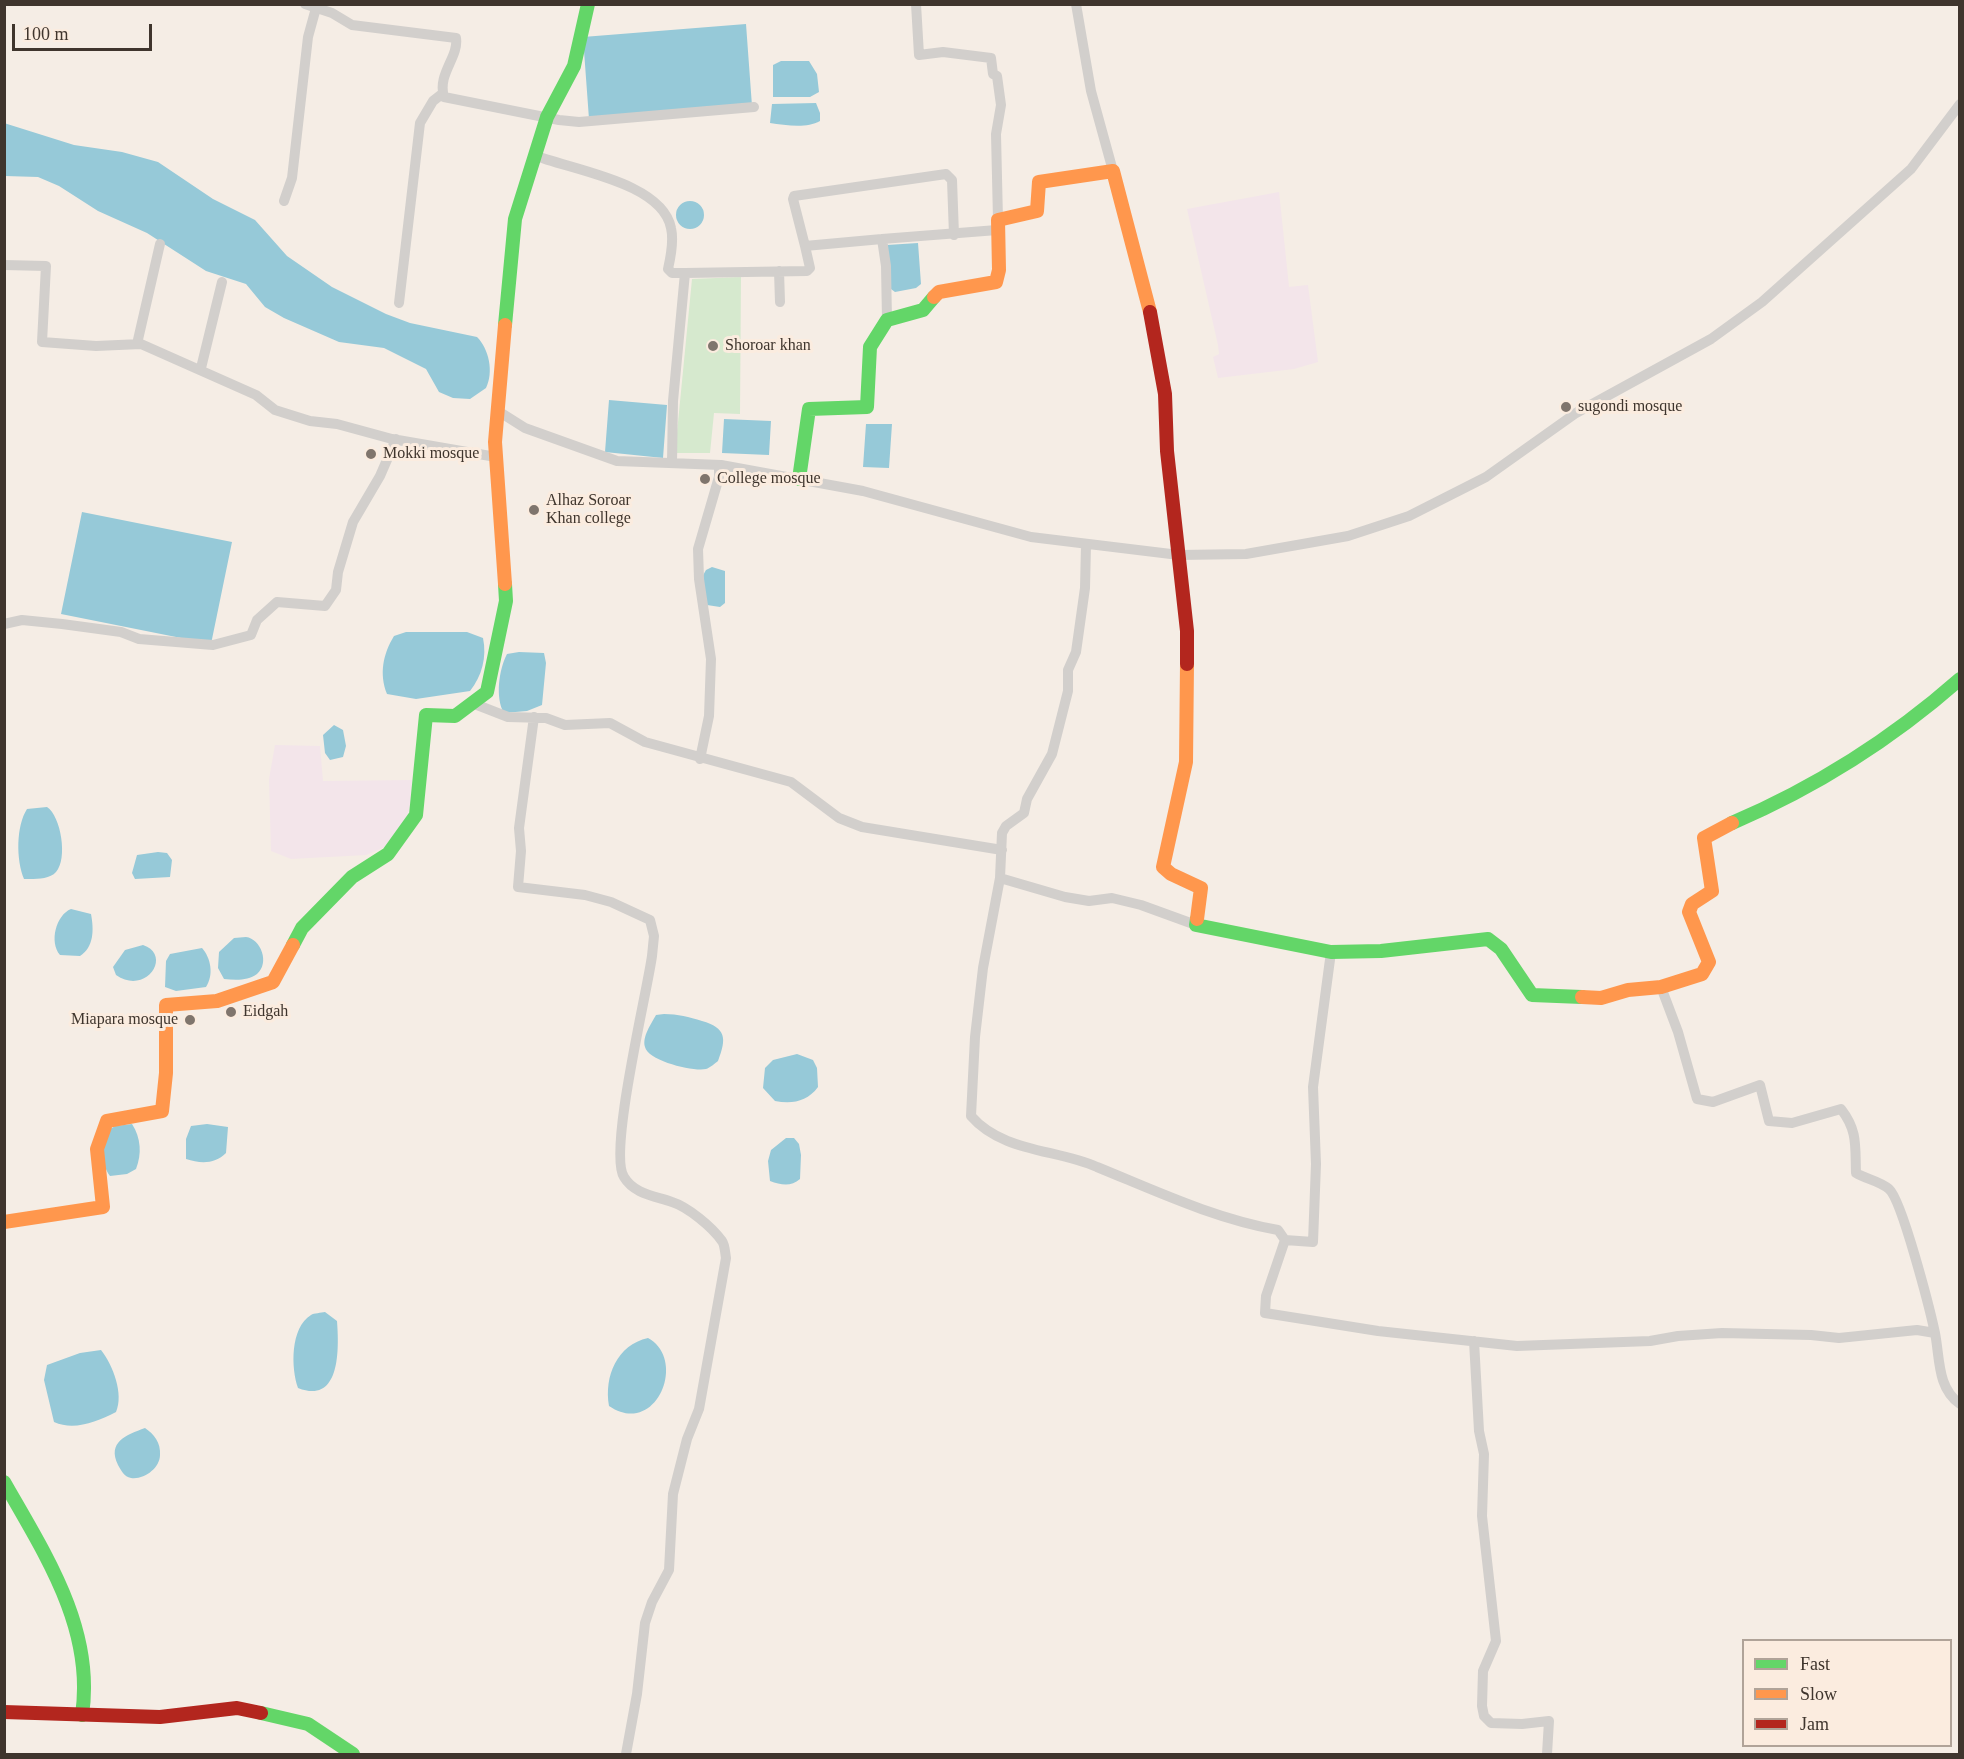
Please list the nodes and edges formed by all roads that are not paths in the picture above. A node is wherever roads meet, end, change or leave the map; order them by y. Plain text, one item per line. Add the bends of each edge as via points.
1 (588, 4) edge
2 (915, 4) edge
3 (1076, 4) edge
4 (310, 7) edge
5 (442, 94) junction
6 (1959, 104) edge
7 (754, 107) dead end
8 (547, 117) junction
9 (1955, 117) edge
10 (534, 155) junction
11 (1113, 171) junction
12 (284, 201) dead end
13 (998, 225) junction
14 (954, 235) junction
15 (882, 239) junction
16 (160, 244) dead end
17 (806, 246) junction
18 (4, 265) edge
19 (779, 272) junction
20 (685, 273) junction
21 (222, 282) dead end
22 (780, 302) dead end
23 (399, 303) dead end
24 (887, 320) junction
25 (137, 344) junction
26 (201, 368) junction
27 (498, 411) junction
28 (396, 439) junction
29 (496, 457) junction
30 (672, 463) junction
31 (719, 465) junction
32 (799, 479) junction
33 (1086, 545) junction
34 (1179, 555) junction
35 (4, 624) edge
36 (1959, 679) edge
37 (472, 703) junction
38 (534, 717) junction
39 (700, 759) junction
40 (1002, 850) junction
41 (1000, 878) junction
42 (1196, 925) junction
43 (1331, 952) junction
44 (1661, 987) junction
45 (4, 1222) edge
46 (1285, 1240) junction
47 (1935, 1333) junction
48 (1474, 1341) junction
49 (1959, 1404) edge
50 (4, 1482) edge
51 (4, 1712) edge
52 (82, 1715) junction
53 (353, 1755) edge
54 (626, 1755) edge
55 (1547, 1755) edge

1 - 8 street via 574,66
2 - 13 street via 919,55 943,52 991,58 1001,105 996,134
3 - 11 street via 1091,91
4 - 5 street via 332,13 352,25 456,38 445,68
4 - 12 street via 292,178
5 - 8 street via 463,102
5 - 23 street via 420,123
6 - 9 street
7 - 8 street via 597,122
8 - 10 street
9 - 34 street via 1911,169 1762,302 1712,339 1576,413 1486,477 1409,516 1348,536 1246,554
10 - 20 street via 635,187 666,215 672,241 668,269
10 - 27 street via 516,219
11 - 13 street via 1043,181 1039,184 1037,211
11 - 34 street via 1151,314 1165,394
13 - 14 street
13 - 24 street via 999,270 994,283 939,292 923,310
14 - 15 street
14 - 17 street via 952,180 946,174 794,196
15 - 17 street
15 - 24 street
16 - 25 street
17 - 19 street via 809,269
18 - 25 street via 46,266 42,342
19 - 20 street
19 - 22 street
20 - 30 street via 673,401
21 - 26 street
24 - 32 street via 870,347 867,407 809,410
25 - 26 street
26 - 28 street via 256,395 275,410
27 - 29 street
27 - 30 street via 525,428 617,462
28 - 29 street
28 - 35 street via 353,522 336,590 325,606 277,602 257,620 251,635 213,645 139,639 121,632 42,622 22,620
29 - 37 street via 506,601 487,692
30 - 31 street
31 - 32 street
31 - 39 street via 698,549 711,659 709,716
32 - 33 street via 863,491 1031,537
33 - 34 street
33 - 40 street via 1085,588 1076,652 1068,670 1068,691 1052,754 1027,799 1024,813 1002,833
34 - 42 street via 1187,631 1186,762 1164,867 1201,888
36 - 44 street via 1920,715 1884,739 1769,807 1704,838 1712,891 1692,904 1689,912 1704,948 1707,969
37 - 38 street via 508,717
37 - 45 street via 455,716 426,715 416,814 388,855 352,877 302,928 273,982 217,1001 166,1005 162,1110 107,1121 97,1149 103,1207
38 - 39 street via 565,724 610,723 645,742
38 - 54 street via 519,828 518,887 585,895 650,920 654,936 652,956 619,1160 624,1178 644,1194 675,1203 709,1228 724,1243 726,1258 699,1409 673,1494 669,1570 645,1623 638,1694
39 - 40 street via 791,782 839,818 862,827
40 - 41 street
41 - 42 street via 1065,897 1089,901 1112,898
41 - 46 street via 983,968 971,1116 983,1130 1027,1148 1095,1166 1136,1186 1238,1222 1278,1230
42 - 43 street
43 - 44 street via 1381,951 1488,939 1500,948 1532,995 1601,998
43 - 46 street via 1313,1087 1313,1242
44 - 47 street via 1697,1099 1713,1102 1760,1085 1769,1121 1792,1123 1841,1108 1856,1134 1856,1173 1889,1189 1907,1224
46 - 48 street via 1266,1296 1265,1313
47 - 48 street via 1917,1330 1839,1338 1722,1333 1575,1345 1517,1346
47 - 49 street via 1944,1384
48 - 55 street via 1484,1454 1483,1525 1496,1641 1483,1671 1482,1706 1491,1724 1549,1721
50 - 52 street via 54,1572 85,1653 87,1698
51 - 52 street
52 - 53 street via 159,1717 237,1708 308,1724

